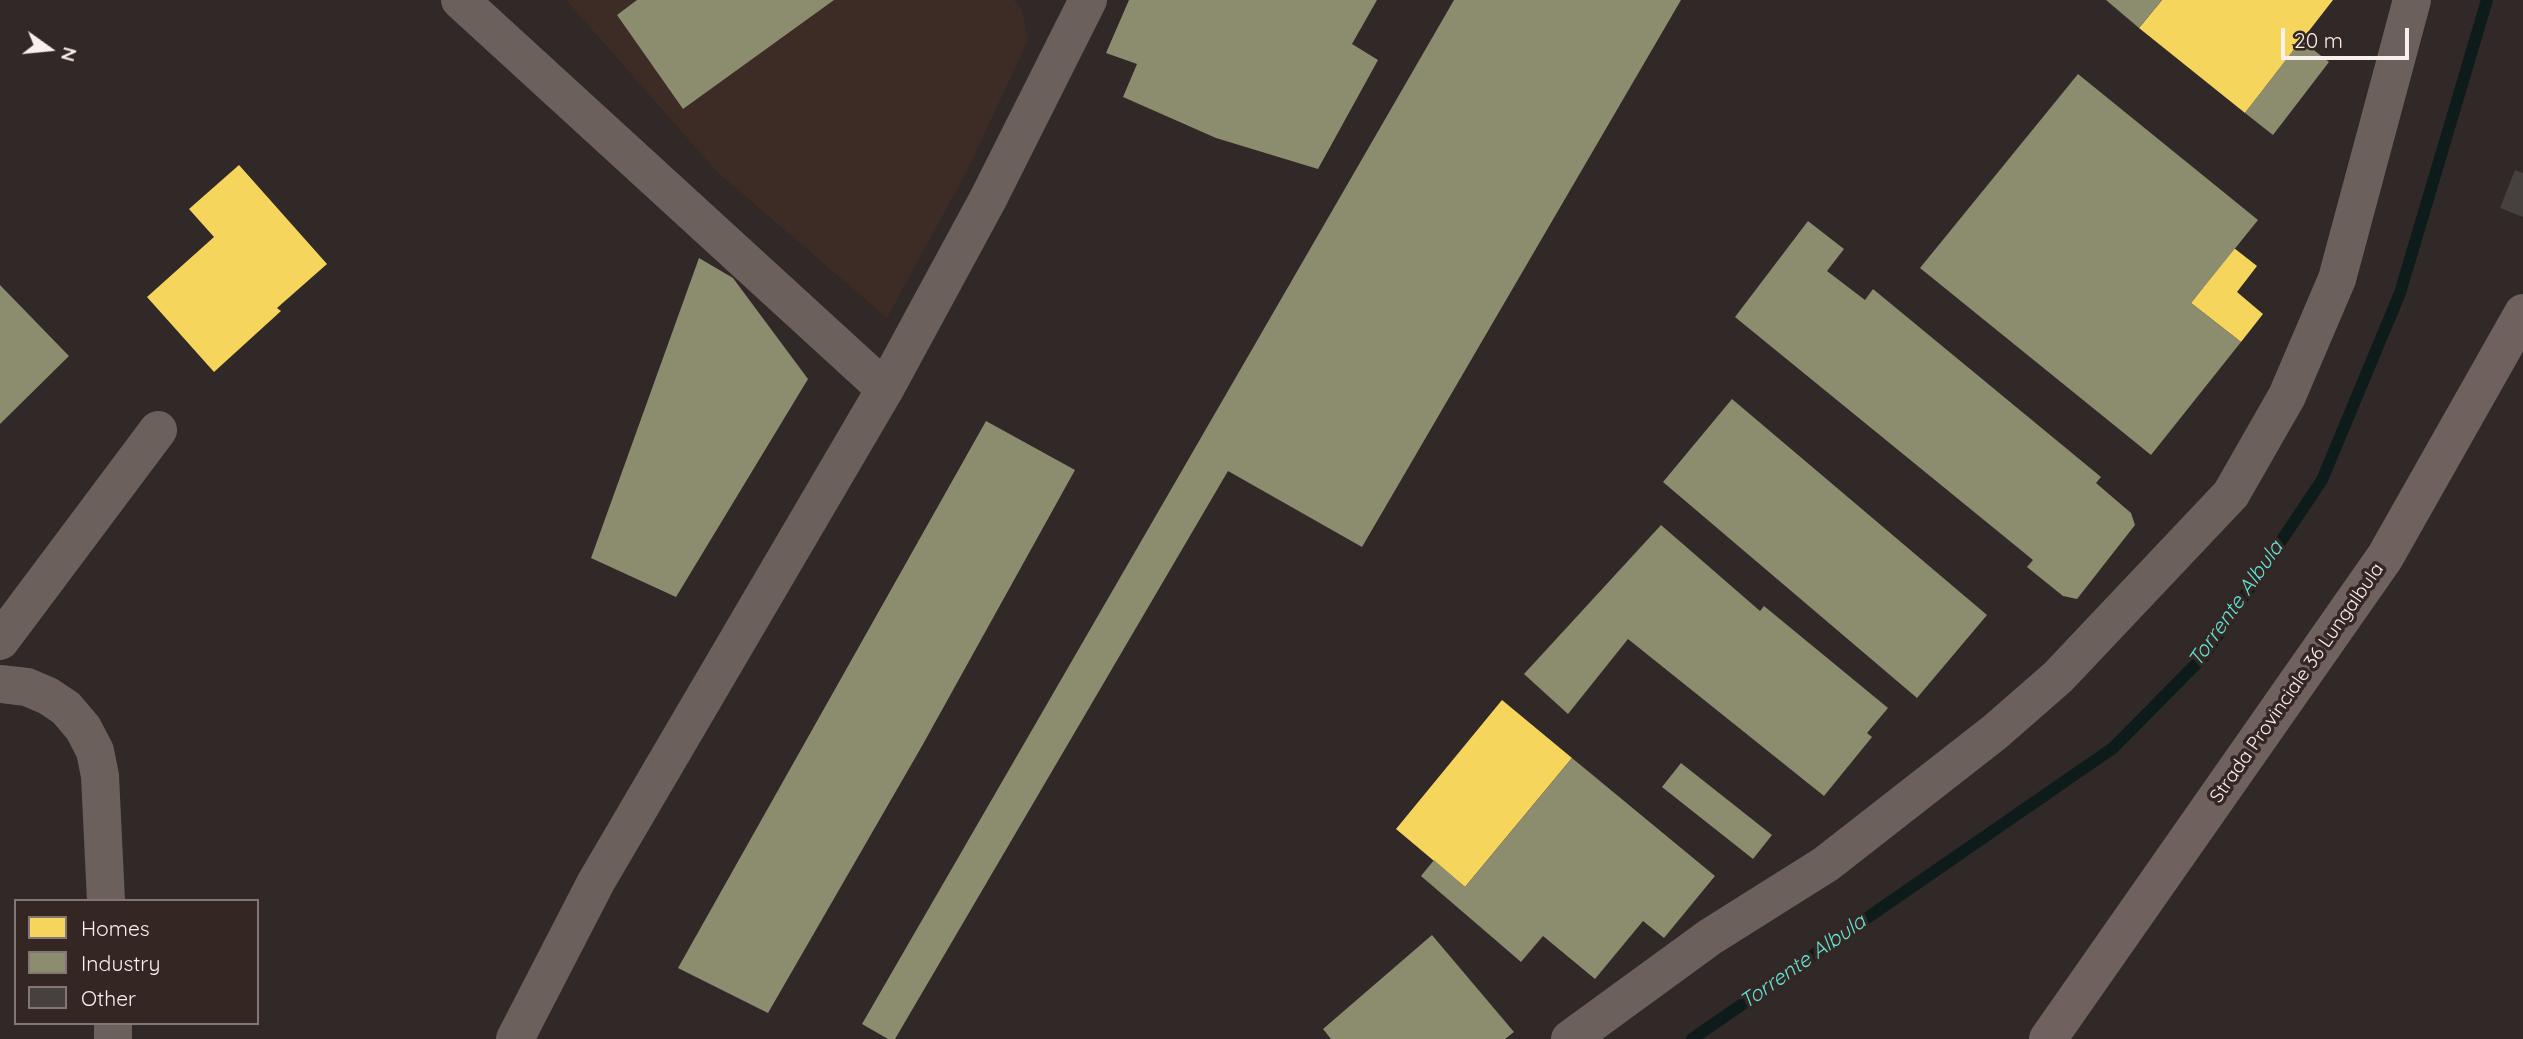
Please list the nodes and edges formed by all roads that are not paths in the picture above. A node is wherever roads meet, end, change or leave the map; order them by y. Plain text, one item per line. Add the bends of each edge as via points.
1 (460, 0) edge
2 (2412, 0) edge
3 (1076, 8) edge
4 (2523, 313) edge
5 (885, 389) junction
6 (158, 430) dead end
7 (0, 641) edge
8 (0, 684) edge
9 (106, 899) edge
10 (515, 1039) edge
11 (1570, 1039) edge
12 (2048, 1039) edge

1 - 5 street
2 - 11 street via 2337,279 2287,396 2231,494 2058,677 1995,732 1826,864 1710,937
3 - 5 street
4 - 12 main road, Strada Provinciale 36 Lungalbula via 2385,557
5 - 10 street via 596,882
6 - 7 street
8 - 9 street via 27,687 66,708 95,751

